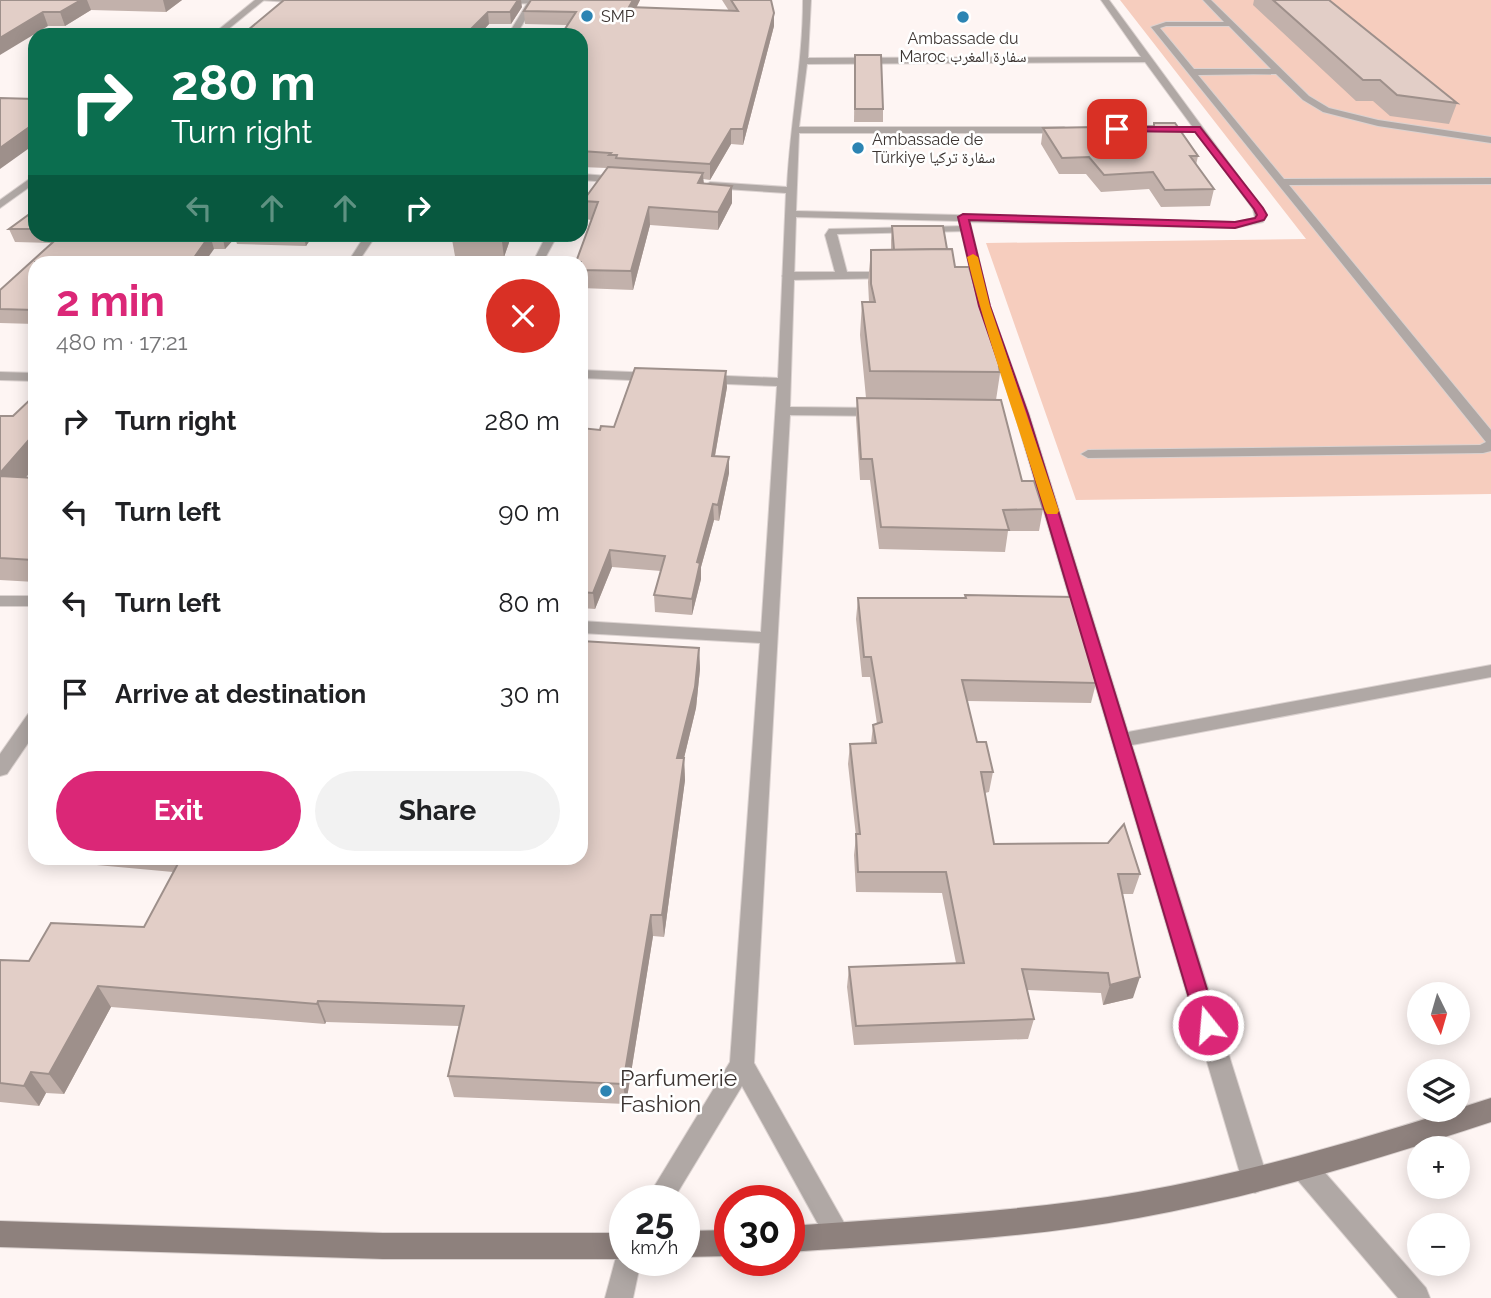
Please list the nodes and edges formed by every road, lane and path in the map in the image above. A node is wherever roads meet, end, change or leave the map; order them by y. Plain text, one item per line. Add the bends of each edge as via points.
1 (261, 0) edge
2 (600, 0) edge
3 (807, 0) edge
4 (1105, 0) edge
5 (1207, 0) edge
6 (323, 1) edge
7 (495, 2) edge
8 (532, 2) junction
9 (1232, 24) junction
10 (225, 28) edge
11 (516, 28) edge
12 (1148, 59) junction
13 (802, 61) junction
14 (1280, 71) junction
15 (1192, 72) junction
16 (1184, 129) dead end
17 (1197, 129) junction
18 (794, 130) junction
19 (1077, 130) edge
20 (1491, 140) edge
21 (588, 178) edge
22 (638, 181) edge
23 (1491, 181) edge
24 (1282, 182) junction
25 (28, 184) edge
26 (693, 184) edge
27 (0, 189) edge
28 (791, 190) junction
29 (16, 193) junction
30 (28, 196) edge
31 (0, 205) edge
32 (789, 214) junction
33 (965, 223) junction
34 (788, 276) junction
35 (842, 276) junction
36 (910, 276) edge
37 (588, 374) edge
38 (0, 376) edge
39 (28, 377) edge
40 (662, 377) edge
41 (689, 378) edge
42 (783, 382) junction
43 (783, 411) junction
44 (889, 412) edge
45 (1491, 439) edge
46 (1491, 445) edge
47 (1088, 454) dead end
48 (0, 601) edge
49 (28, 601) edge
50 (588, 627) edge
51 (770, 638) junction
52 (1491, 671) edge
53 (28, 729) edge
54 (1122, 740) junction
55 (0, 769) edge
56 (742, 1064) junction
57 (1491, 1110) edge
58 (1304, 1168) junction
59 (1255, 1180) junction
60 (668, 1185) edge
61 (0, 1234) edge
62 (838, 1235) junction
63 (805, 1238) edge
64 (609, 1245) edge
65 (624, 1276) edge
66 (618, 1298) edge
67 (1416, 1298) edge

1 - 6 street
1 - 10 street
2 - 8 street
3 - 13 street
4 - 12 street
5 - 9 street
7 - 8 street
8 - 11 street
9 - 14 street
9 - 15 street via 1155,27
12 - 13 street
12 - 17 street
13 - 18 street
14 - 15 street
14 - 20 street via 1314,104 1341,115
15 - 24 street
16 - 17 street
17 - 33 street via 1258,208 1259,220 1235,225
18 - 19 street
18 - 28 street
21 - 22 street
23 - 24 street
24 - 45 street
25 - 29 street
26 - 28 street
27 - 29 street
28 - 32 street
29 - 30 street
29 - 31 street
32 - 33 street
32 - 34 street
33 - 35 street via 833,231
33 - 54 street via 970,276 984,306
34 - 35 street
34 - 42 street
35 - 36 street
37 - 40 street
38 - 39 street
41 - 42 street
42 - 43 street
43 - 44 street
43 - 51 street
46 - 47 street via 1483,449
48 - 49 street
50 - 51 street
51 - 56 street
52 - 54 street
53 - 55 street
54 - 59 street
56 - 60 street
56 - 62 street
57 - 58 main road
58 - 59 main road
58 - 67 street
59 - 62 main road via 1137,1205 997,1225
61 - 64 main road via 383,1247
62 - 63 main road
65 - 66 street

